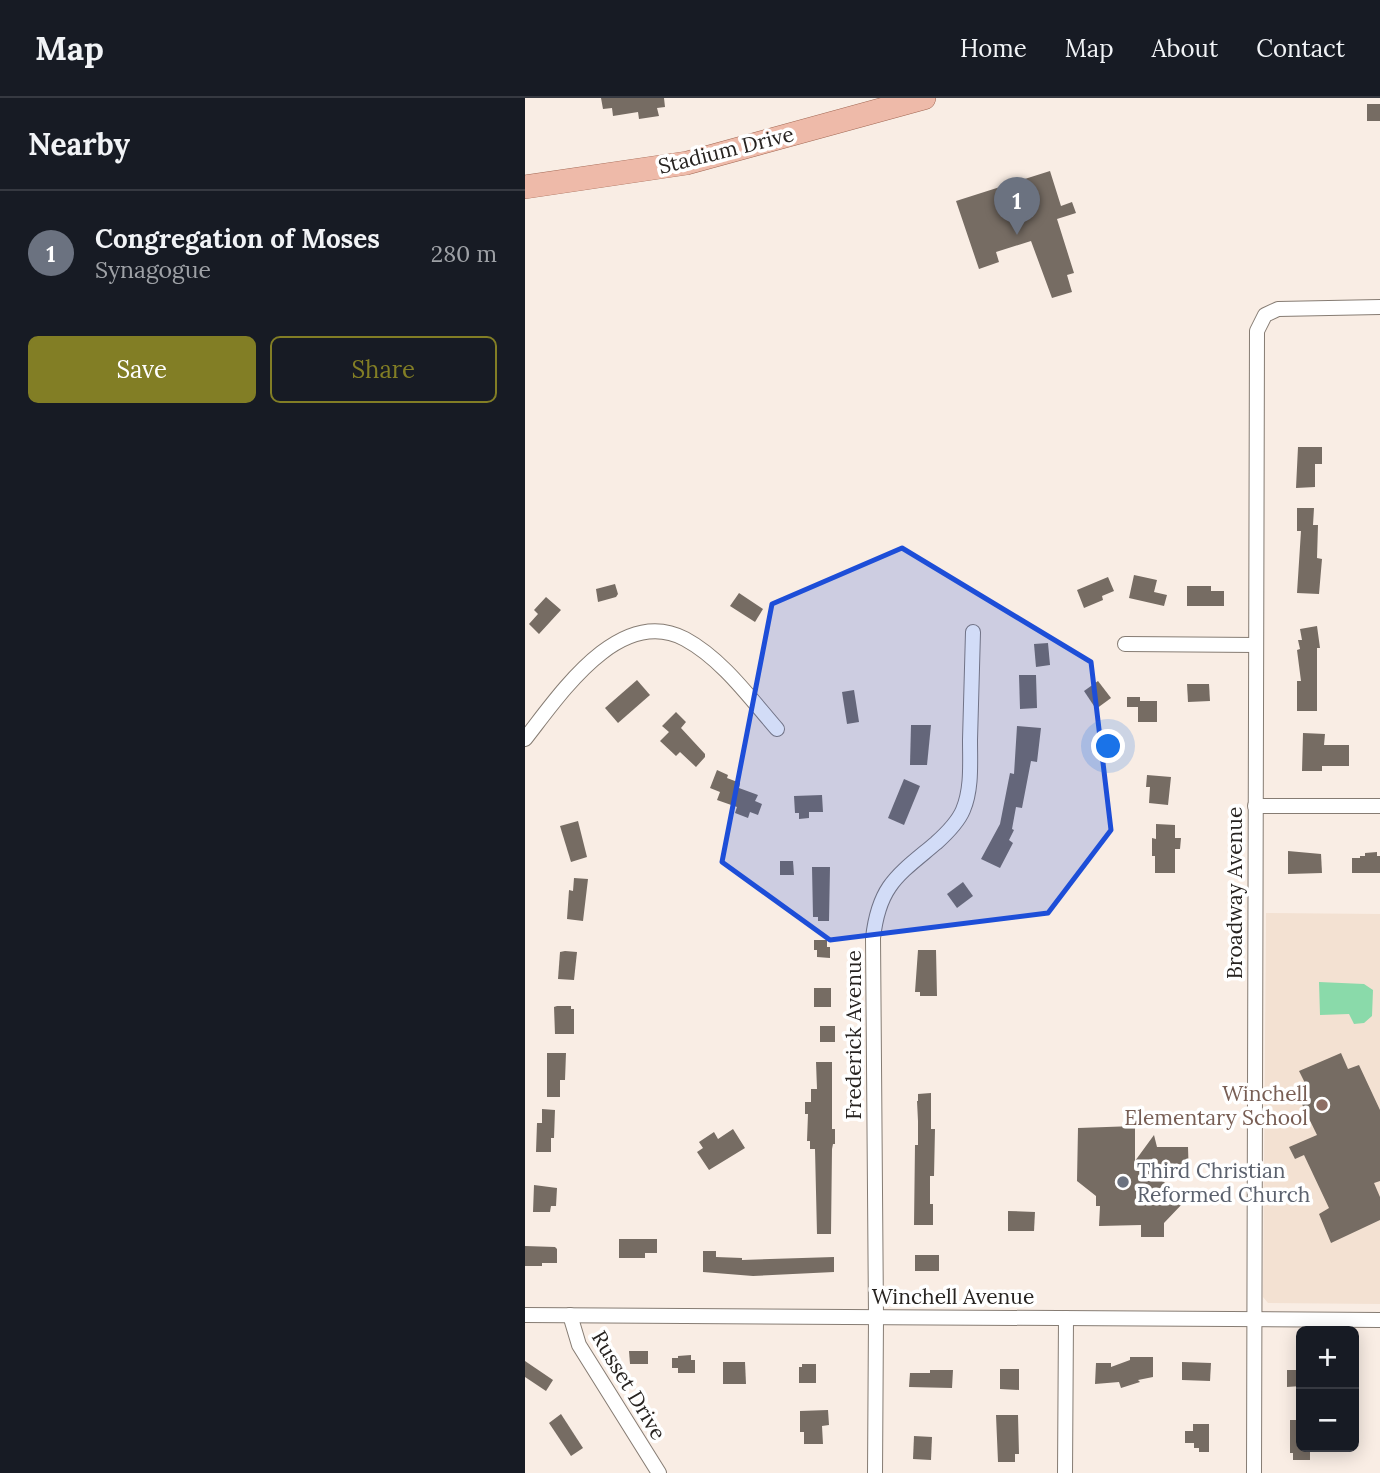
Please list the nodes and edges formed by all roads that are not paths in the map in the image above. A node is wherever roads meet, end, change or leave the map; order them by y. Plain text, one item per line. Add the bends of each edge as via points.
1 (924, 98) edge
2 (525, 187) edge
3 (1380, 307) edge
4 (973, 632) dead end
5 (1125, 644) dead end
6 (1256, 645) junction
7 (777, 729) dead end
8 (525, 739) edge
9 (1255, 806) junction
10 (1380, 806) edge
11 (525, 1315) edge
12 (570, 1315) junction
13 (876, 1317) junction
14 (1066, 1318) junction
15 (1255, 1320) junction
16 (1380, 1320) edge
17 (659, 1473) edge
18 (875, 1473) edge
19 (1065, 1473) edge
20 (1254, 1473) edge

1 - 2 main road, Stadium Drive via 687,163
3 - 6 street, Broadway Avenue via 1287,307 1265,315 1257,331
4 - 13 street, Frederick Avenue via 969,776 962,812 945,835 887,889 875,918
5 - 6 street
6 - 9 street, Broadway Avenue
7 - 8 street via 725,670 697,646 677,635 645,632 625,638 580,670
9 - 10 street
9 - 15 street, Broadway Avenue
11 - 12 street, Winchell Avenue
12 - 13 street, Winchell Avenue
12 - 17 street, Russet Drive via 579,1345
13 - 14 street, Winchell Avenue
13 - 18 street, Frederick Avenue
14 - 15 street, Winchell Avenue
14 - 19 street
15 - 16 street, Winchell Avenue
15 - 20 street, Broadway Avenue

